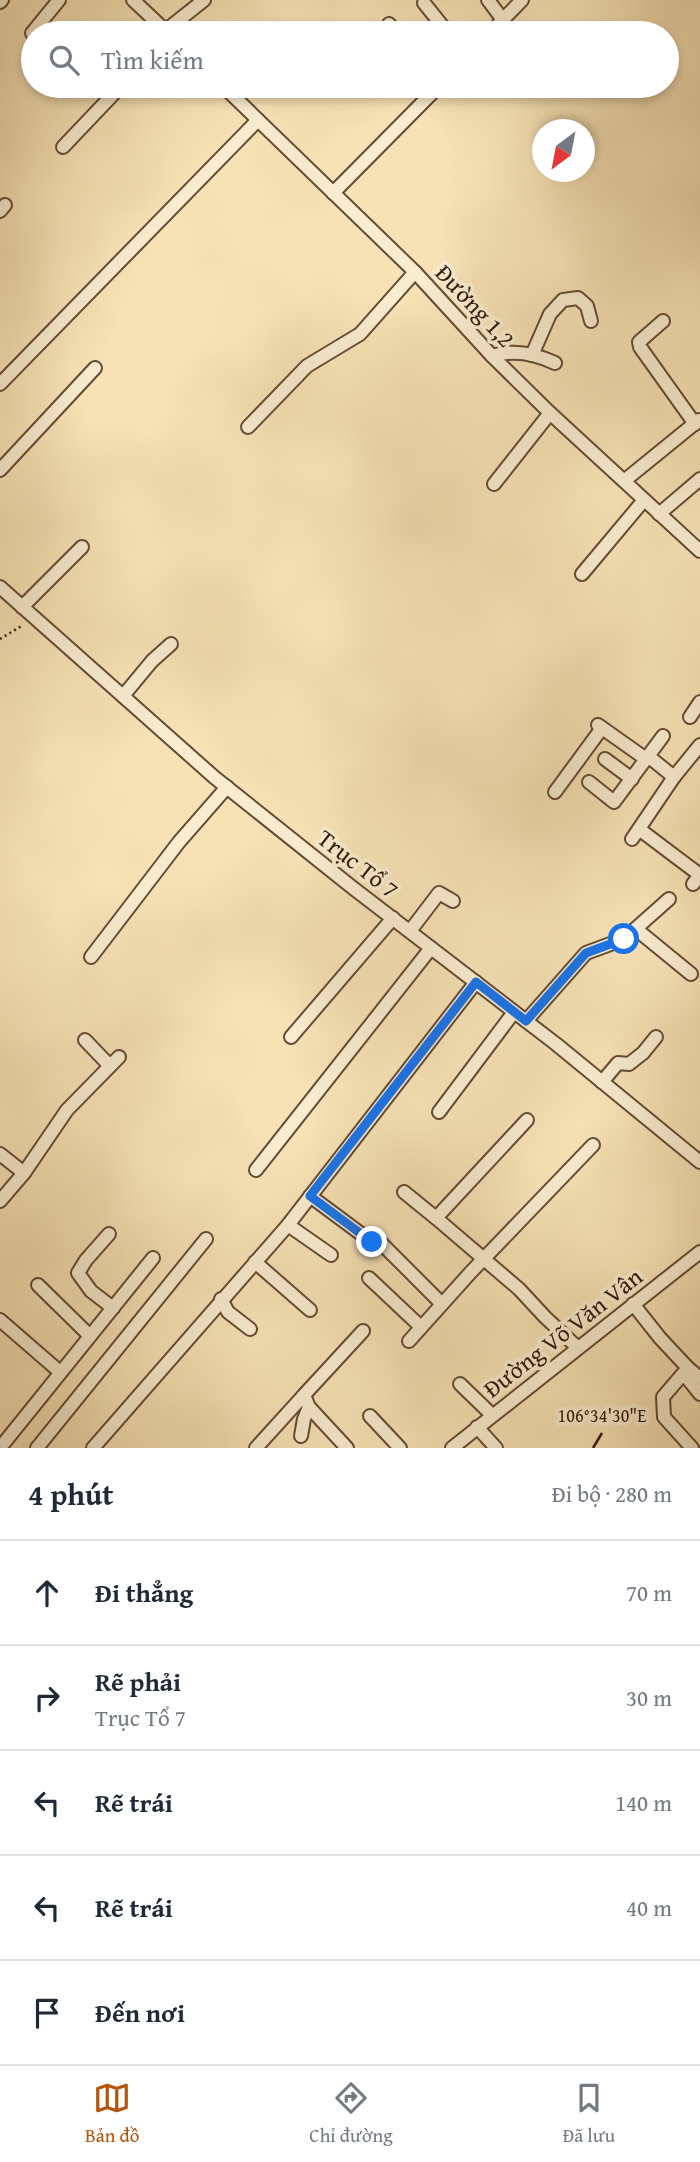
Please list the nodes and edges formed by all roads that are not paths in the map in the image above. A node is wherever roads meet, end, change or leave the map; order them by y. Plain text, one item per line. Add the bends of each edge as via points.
1 (59, 0) edge
2 (133, 0) edge
3 (204, 0) edge
4 (488, 0) edge
5 (522, 0) edge
6 (424, 3) dead end
7 (503, 20) joint
8 (42, 21) edge
9 (155, 21) edge
10 (180, 21) edge
11 (438, 21) edge
12 (109, 98) edge
13 (237, 98) edge
14 (427, 98) edge
15 (258, 120) junction
16 (62, 146) dead end
17 (334, 193) junction
18 (415, 272) junction
19 (591, 321) dead end
20 (663, 321) dead end
21 (532, 355) junction
22 (492, 356) junction
23 (555, 363) dead end
24 (95, 368) dead end
25 (0, 384) edge
26 (550, 413) junction
27 (697, 421) edge
28 (248, 427) dead end
29 (0, 470) edge
30 (700, 479) edge
31 (624, 481) junction
32 (494, 484) dead end
33 (644, 500) junction
34 (659, 514) junction
35 (82, 548) dead end
36 (700, 551) edge
37 (582, 574) dead end
38 (0, 587) edge
39 (22, 607) junction
40 (171, 644) dead end
41 (123, 696) junction
42 (700, 702) edge
43 (690, 718) dead end
44 (663, 736) dead end
45 (700, 745) edge
46 (647, 758) junction
47 (605, 759) dead end
48 (674, 777) junction
49 (632, 779) junction
50 (589, 782) dead end
51 (227, 787) junction
52 (555, 792) dead end
53 (694, 884) dead end
54 (669, 899) dead end
55 (453, 901) dead end
56 (393, 918) junction
57 (636, 929) junction
58 (410, 931) junction
59 (431, 948) junction
60 (91, 957) dead end
61 (691, 974) dead end
62 (476, 982) junction
63 (514, 1012) junction
64 (526, 1021) junction
65 (291, 1037) dead end
66 (656, 1037) dead end
67 (85, 1040) dead end
68 (602, 1082) junction
69 (439, 1112) dead end
70 (527, 1120) dead end
71 (593, 1145) dead end
72 (0, 1154) edge
73 (700, 1162) edge
74 (256, 1170) dead end
75 (24, 1173) junction
76 (404, 1192) dead end
77 (310, 1196) junction
78 (0, 1201) edge
79 (436, 1217) junction
80 (288, 1224) junction
81 (109, 1234) dead end
82 (206, 1239) dead end
83 (700, 1252) edge
84 (331, 1255) dead end
85 (153, 1258) dead end
86 (485, 1259) junction
87 (255, 1262) junction
88 (369, 1278) dead end
89 (38, 1285) dead end
90 (221, 1299) junction
91 (442, 1304) junction
92 (634, 1304) junction
93 (113, 1308) junction
94 (310, 1310) dead end
95 (0, 1320) edge
96 (421, 1327) junction
97 (250, 1329) dead end
98 (362, 1331) dead end
99 (90, 1336) junction
100 (409, 1341) dead end
101 (578, 1348) junction
102 (686, 1371) junction
103 (60, 1372) junction
104 (700, 1378) edge
105 (460, 1384) dead end
106 (700, 1394) edge
107 (307, 1401) junction
108 (492, 1415) junction
109 (370, 1416) dead end
110 (477, 1427) junction
111 (301, 1436) dead end
112 (5, 1443) edge
113 (37, 1448) edge
114 (93, 1448) edge
115 (256, 1448) edge
116 (347, 1448) edge
117 (400, 1448) edge
118 (452, 1448) edge
119 (496, 1448) edge
120 (691, 1448) edge

1 - 8 street
2 - 9 street
3 - 10 street
4 - 7 street
5 - 7 street
6 - 11 street
12 - 16 street
13 - 15 street, Đường 1,2
14 - 17 street
15 - 17 street, Đường 1,2
15 - 25 street
17 - 18 street, Đường 1,2
18 - 22 street, Đường 1,2
18 - 28 street via 360,334 307,366
19 - 21 street via 587,306 578,298 563,300 550,314
20 - 27 street via 639,342 640,347
21 - 22 street via 508,351
21 - 23 street
22 - 26 street, Đường 1,2
24 - 29 street
26 - 31 street, Đường 1,2
26 - 32 street
27 - 31 street
30 - 34 street
31 - 33 street, Đường 1,2
33 - 34 street, Đường 1,2
33 - 37 street
34 - 36 street, Đường 1,2
35 - 39 street
38 - 39 street, Trục Tổ 7
39 - 41 street, Trục Tổ 7
40 - 41 street
41 - 51 street, Trục Tổ 7
42 - 43 street
44 - 46 street
45 - 48 street
46 - 48 street
46 - 49 street
46 - 52 street via 600,726
47 - 49 street
48 - 53 street via 635,834 700,875
49 - 50 street via 614,803
51 - 56 street, Trục Tổ 7
51 - 60 street
54 - 57 street
55 - 58 street via 439,893
56 - 58 street, Trục Tổ 7
56 - 65 street
57 - 61 street
57 - 64 street via 624,939 586,953
58 - 59 street, Trục Tổ 7
59 - 62 street, Trục Tổ 7
59 - 74 street
62 - 63 street, Trục Tổ 7
62 - 77 street
63 - 64 street, Trục Tổ 7
63 - 69 street
64 - 68 street, Trục Tổ 7
66 - 68 street via 629,1064 618,1063
67 - 75 street via 114,1061 67,1110
68 - 73 street, Trục Tổ 7
70 - 79 street
71 - 86 street
72 - 75 street
75 - 78 street
76 - 79 street
77 - 80 street
77 - 91 street via 376,1243
79 - 86 street
80 - 84 street
80 - 87 street
81 - 93 street via 78,1273
82 - 113 street
83 - 92 street, Đường Võ Văn Vân
85 - 93 street
86 - 91 street
86 - 101 street
87 - 90 street
87 - 94 street
88 - 96 street
89 - 99 street
90 - 97 street via 228,1312
90 - 114 street
91 - 96 street
92 - 101 street, Đường Võ Văn Vân
92 - 102 street
93 - 99 street
95 - 103 street
96 - 100 street
98 - 107 street
99 - 103 street
101 - 108 street, Đường Võ Văn Vân
102 - 104 street
102 - 106 street
102 - 120 street via 663,1397 664,1417
103 - 112 street
105 - 108 street
107 - 111 street
107 - 115 street
107 - 116 street
108 - 110 street, Đường Võ Văn Vân
109 - 117 street
110 - 118 street, Đường Võ Văn Vân
110 - 119 street

